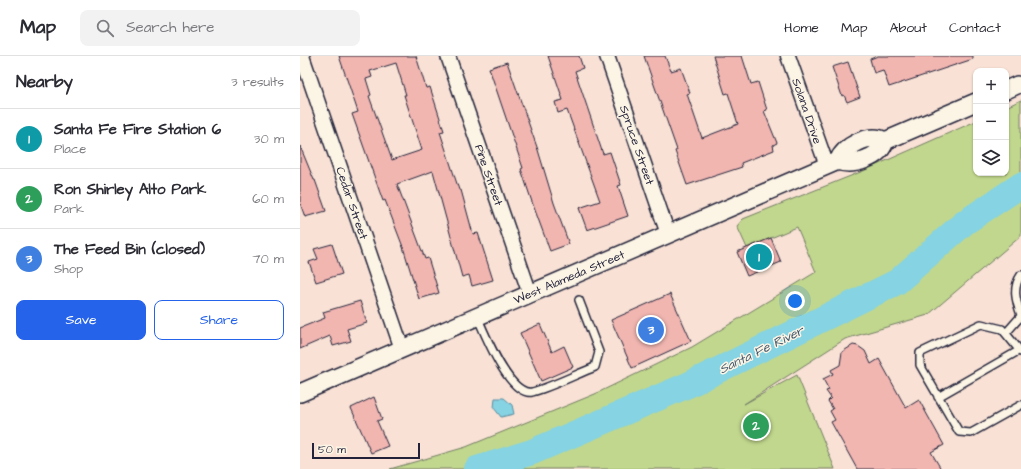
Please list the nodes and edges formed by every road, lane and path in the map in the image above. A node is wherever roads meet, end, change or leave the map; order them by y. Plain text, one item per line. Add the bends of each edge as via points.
1 (302, 56) edge
2 (448, 56) edge
3 (607, 56) edge
4 (788, 56) edge
5 (973, 103) edge
6 (832, 163) junction
7 (668, 234) junction
8 (1021, 275) edge
9 (530, 294) junction
10 (579, 300) dead end
11 (1021, 315) edge
12 (477, 316) junction
13 (1006, 333) junction
14 (402, 349) junction
15 (1020, 351) edge
16 (300, 393) edge
17 (938, 397) junction
18 (1021, 405) edge

1 - 14 street, Cedar Street
2 - 9 street, Pine Street
3 - 7 street, Spruce Street
4 - 6 street, Solana Drive
5 - 6 street, West Alameda Street via 885,140 870,138 848,148
6 - 7 street, West Alameda Street
7 - 9 street, West Alameda Street
8 - 11 lane via 1015,295
9 - 12 street, West Alameda Street
10 - 12 lane via 599,352 595,367 531,392 518,388 509,380
11 - 13 lane
12 - 14 street, West Alameda Street
13 - 15 lane
13 - 17 lane via 1002,329 981,324 920,354 920,366
14 - 16 street, West Alameda Street
15 - 17 lane
17 - 18 lane via 959,432 971,433

